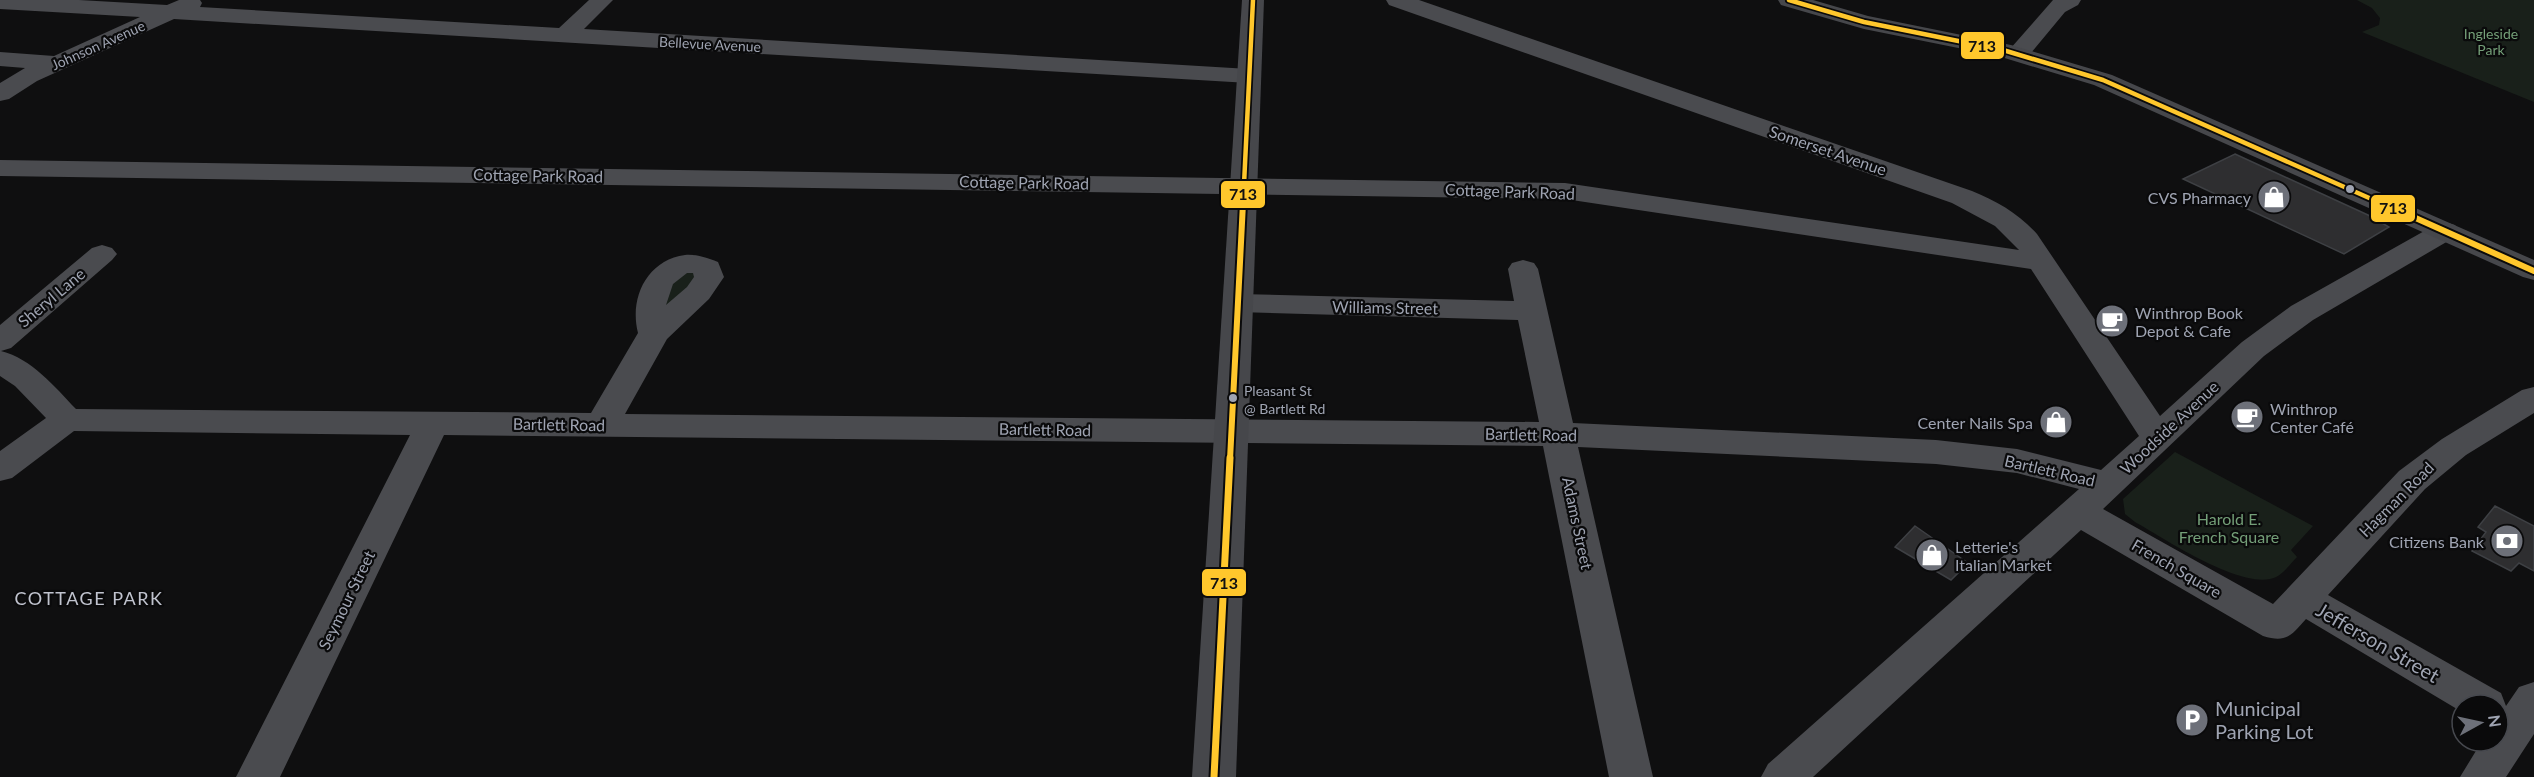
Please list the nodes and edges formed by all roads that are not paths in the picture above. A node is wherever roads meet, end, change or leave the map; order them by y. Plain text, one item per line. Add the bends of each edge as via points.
1 (199, 0) edge
2 (602, 0) edge
3 (1253, 0) edge
4 (1397, 0) edge
5 (1789, 0) edge
6 (2070, 0) edge
7 (0, 2) edge
8 (412, 6) dead end
9 (171, 12) junction
10 (388, 25) junction
11 (565, 35) junction
12 (2018, 54) junction
13 (0, 59) edge
14 (57, 63) junction
15 (1249, 76) junction
16 (0, 94) edge
17 (0, 168) edge
18 (1244, 185) junction
19 (2445, 231) junction
20 (102, 254) dead end
21 (2042, 262) junction
22 (1523, 269) dead end
23 (2534, 271) edge
24 (1238, 303) junction
25 (1533, 310) junction
26 (654, 333) dead end
27 (0, 341) edge
28 (0, 361) edge
29 (2534, 398) edge
30 (67, 420) junction
31 (433, 423) junction
32 (602, 424) junction
33 (1231, 430) junction
34 (1559, 434) junction
35 (2157, 437) junction
36 (0, 469) edge
37 (2109, 483) junction
38 (2077, 511) junction
39 (2290, 611) junction
40 (2514, 715) edge
41 (258, 777) edge
42 (1214, 777) edge
43 (1631, 777) edge
44 (1783, 777) edge
45 (2482, 777) edge

1 - 9 street, Johnson Avenue
2 - 11 street
3 - 15 main road
4 - 21 street, Somerset Avenue via 1975,202 2014,225
5 - 12 main road via 1858,21
6 - 12 street via 2057,7
7 - 9 street, Bellevue Avenue
8 - 10 street
9 - 10 street, Bellevue Avenue
9 - 14 street, Johnson Avenue
10 - 11 street, Bellevue Avenue
11 - 15 street, Bellevue Avenue
12 - 19 main road via 2133,92
13 - 14 street
14 - 16 street, Johnson Avenue
15 - 18 main road
17 - 18 street, Cottage Park Road
18 - 21 street, Cottage Park Road via 1565,191
18 - 24 main road
19 - 23 main road
19 - 35 street, Woodside Avenue via 2284,325
20 - 27 street, Sheryl Lane
21 - 35 street, Somerset Avenue
22 - 25 street, Adams Street
24 - 25 street, Williams Street
24 - 33 main road
25 - 34 street, Adams Street
26 - 32 street
28 - 30 street via 27,378
29 - 39 street, Hagman Road via 2454,447 2412,480
30 - 31 street, Bartlett Road
30 - 36 street
31 - 32 street, Bartlett Road
31 - 41 street, Seymour Street
32 - 33 street, Bartlett Road
33 - 34 street, Bartlett Road
33 - 42 main road
34 - 37 street, Bartlett Road via 1936,453 2017,461
34 - 43 street, Adams Street
35 - 37 street, Woodside Avenue
37 - 38 street, Woodside Avenue
38 - 39 street, French Square
38 - 44 street, Woodside Avenue
39 - 40 street, Jefferson Street
40 - 45 street

